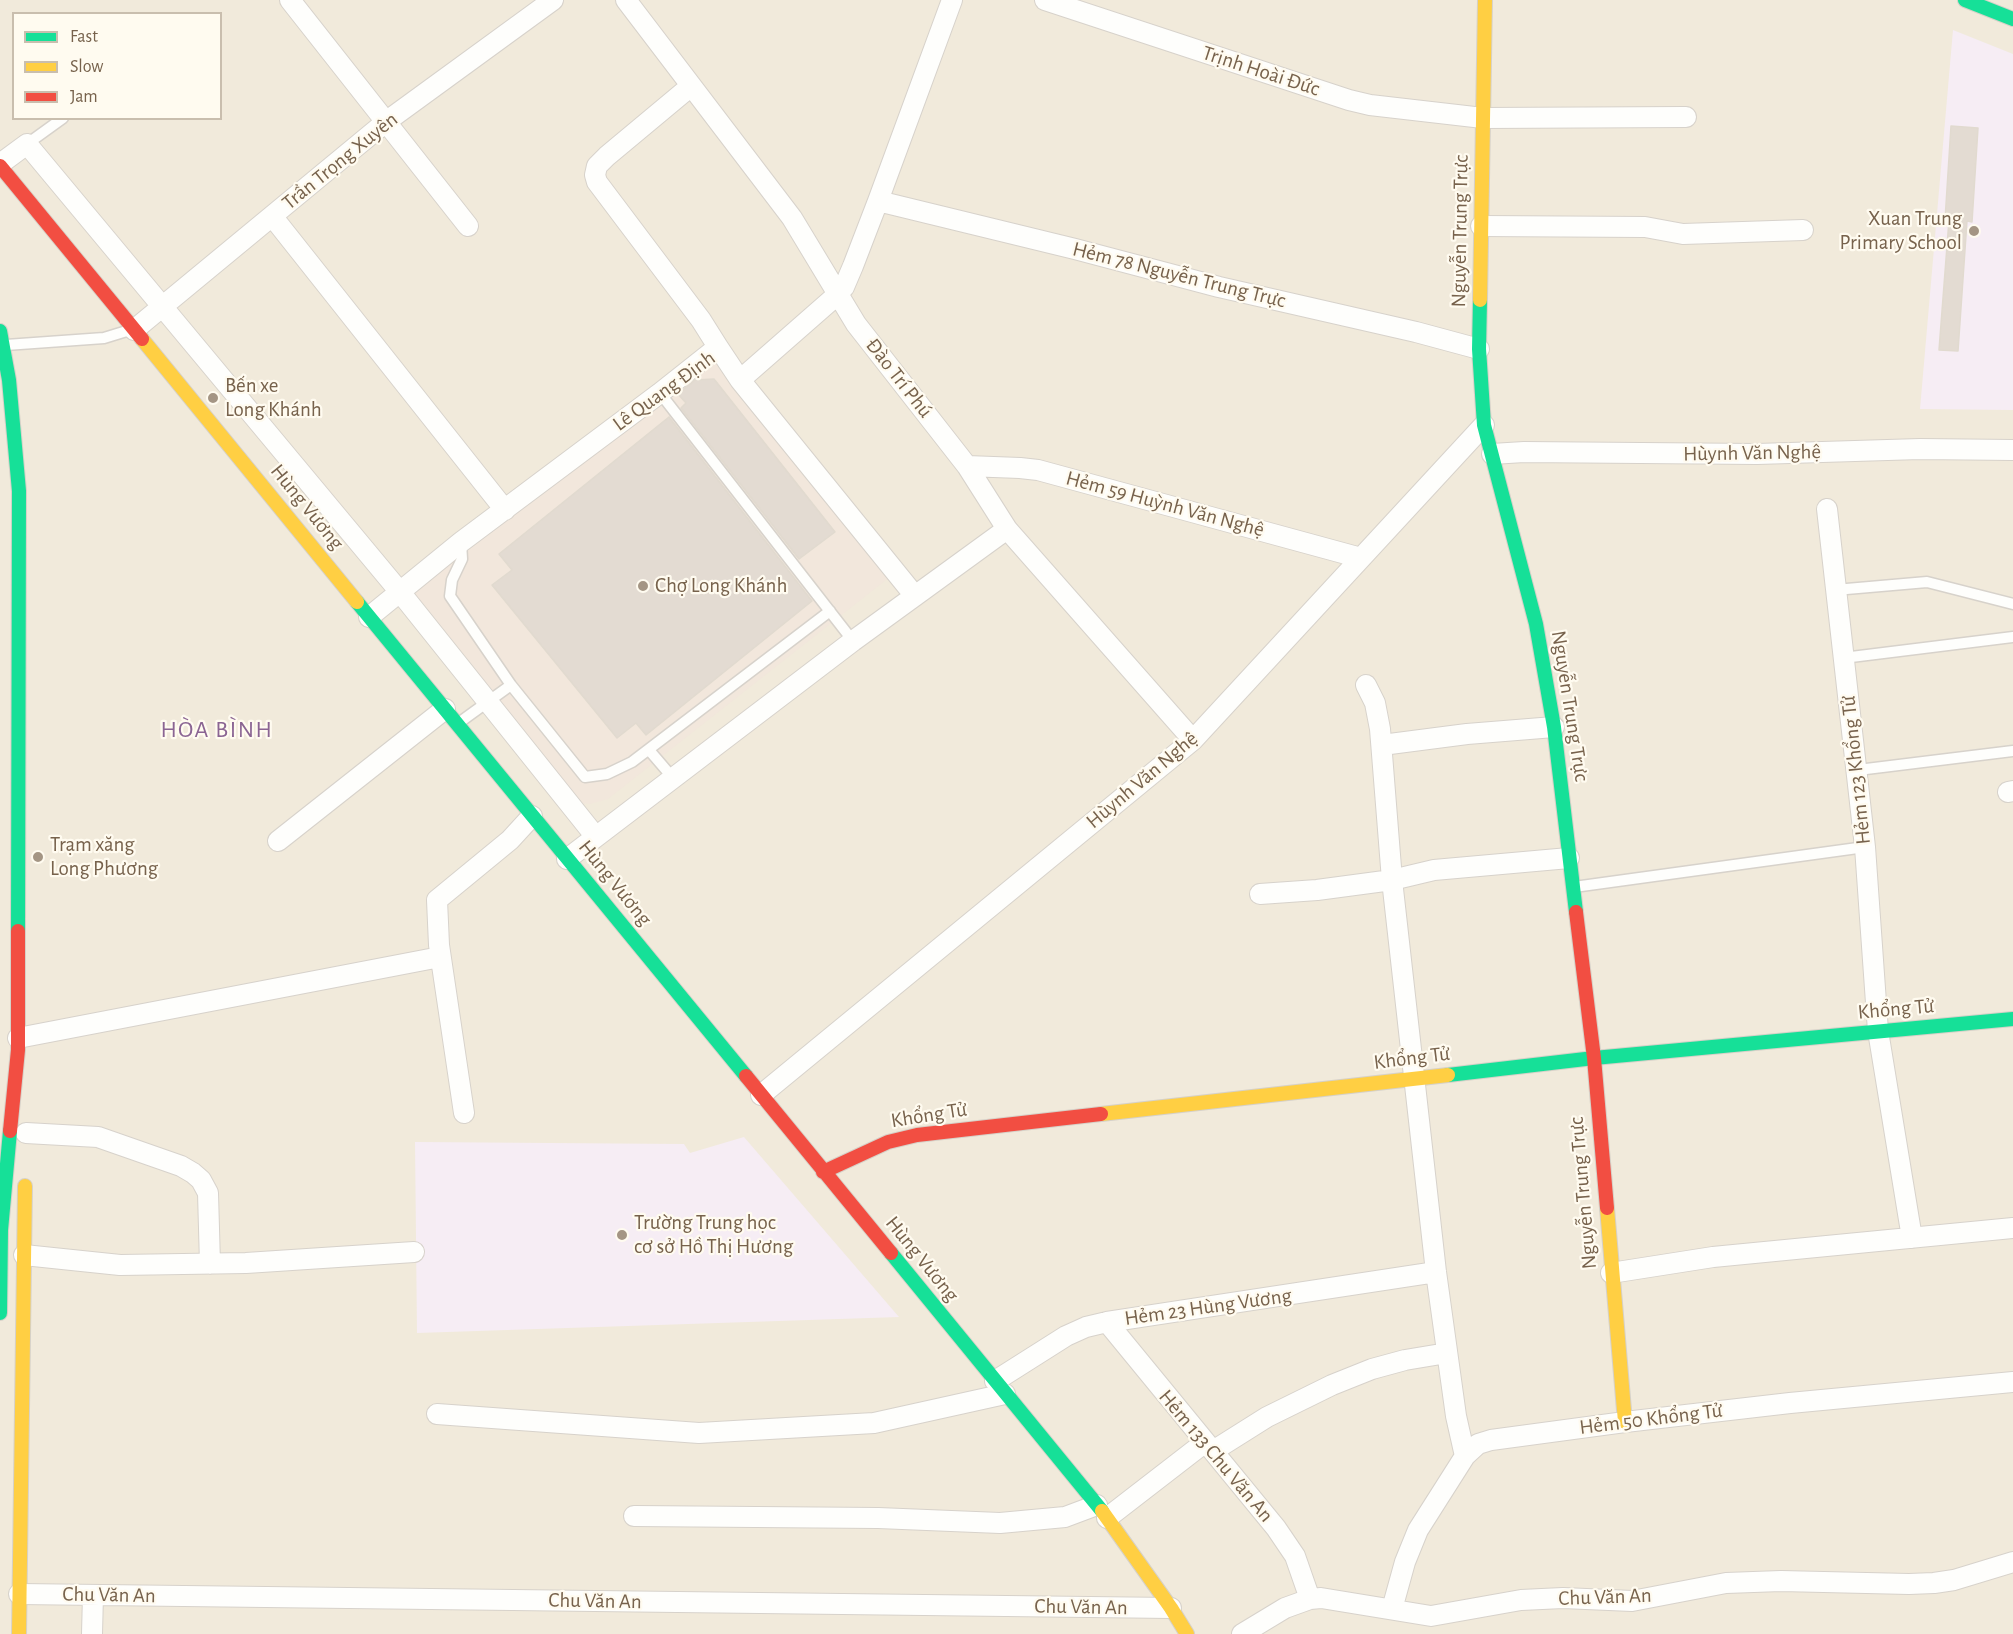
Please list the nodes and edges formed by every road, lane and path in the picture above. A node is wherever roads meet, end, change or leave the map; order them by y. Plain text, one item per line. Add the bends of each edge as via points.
1 (290, 0) edge
2 (553, 0) edge
3 (626, 0) edge
4 (951, 0) edge
5 (1045, 0) edge
6 (1485, 0) edge
7 (1965, 0) edge
8 (2013, 19) edge
9 (691, 86) junction
10 (1686, 117) dead end
11 (1483, 118) junction
12 (60, 120) edge
13 (387, 121) junction
14 (27, 144) junction
15 (0, 165) edge
16 (878, 201) junction
17 (272, 216) junction
18 (468, 226) dead end
19 (1482, 226) junction
20 (1803, 230) dead end
21 (837, 295) junction
22 (161, 306) junction
23 (134, 330) junction
24 (2, 338) edge
25 (717, 347) junction
26 (1479, 349) junction
27 (740, 380) junction
28 (660, 393) junction
29 (1484, 425) junction
30 (2013, 450) edge
31 (1492, 454) junction
32 (967, 466) junction
33 (1827, 509) dead end
34 (505, 510) junction
35 (1007, 529) junction
36 (461, 542) junction
37 (1361, 558) junction
38 (1835, 590) junction
39 (400, 592) junction
40 (915, 596) junction
41 (2013, 604) edge
42 (830, 611) junction
43 (369, 617) junction
44 (2013, 637) edge
45 (853, 641) junction
46 (1844, 658) junction
47 (1366, 685) dead end
48 (511, 686) junction
49 (488, 702) junction
50 (451, 716) junction
51 (1554, 728) junction
52 (1193, 740) junction
53 (1382, 745) junction
54 (649, 750) junction
55 (2013, 751) edge
56 (1858, 770) junction
57 (673, 778) junction
58 (532, 816) junction
59 (596, 837) junction
60 (278, 841) dead end
61 (1865, 847) junction
62 (9, 856) edge
63 (1569, 858) junction
64 (567, 859) junction
65 (1392, 880) junction
66 (1573, 887) junction
67 (1260, 894) dead end
68 (440, 957) junction
69 (2013, 1018) edge
70 (1878, 1031) junction
71 (18, 1044) junction
72 (1594, 1058) junction
73 (1413, 1079) junction
74 (761, 1095) junction
75 (464, 1113) dead end
76 (26, 1138) joint
77 (25, 1170) dead end
78 (823, 1172) junction
79 (0, 1224) edge
80 (2013, 1228) edge
81 (1912, 1238) junction
82 (414, 1252) dead end
83 (24, 1254) junction
84 (210, 1264) junction
85 (1436, 1272) junction
86 (1611, 1273) junction
87 (0, 1313) edge
88 (1107, 1322) junction
89 (1447, 1353) junction
90 (2013, 1382) edge
91 (1000, 1388) junction
92 (437, 1414) dead end
93 (1625, 1422) junction
94 (1209, 1447) junction
95 (1465, 1456) junction
96 (1102, 1512) junction
97 (634, 1516) dead end
98 (2013, 1562) edge
99 (19, 1594) junction
100 (93, 1595) junction
101 (1310, 1599) junction
102 (1171, 1608) junction
103 (1392, 1609) junction
104 (19, 1634) edge
105 (92, 1634) edge
106 (1187, 1634) edge
107 (1242, 1634) edge

1 - 13 street
2 - 13 street, Trần Trọng Xuyên
3 - 9 street, Đào Trí Phú
4 - 16 street, Lê Quang Định
5 - 11 street, Trịnh Hoài Đức via 1349,100
6 - 11 main road, Nguyễn Trung Trực
7 - 8 main road
9 - 21 street, Đào Trí Phú via 792,218
9 - 25 street via 607,156 597,166 595,175
10 - 11 street, Trịnh Hoài Đức
11 - 19 main road, Nguyễn Trung Trực
12 - 14 lane
13 - 17 street, Trần Trọng Xuyên
13 - 18 street
14 - 15 street
14 - 22 street
15 - 23 main road, Hùng Vương
16 - 21 street, Lê Quang Định via 844,287
16 - 26 street, Hẻm 78 Nguyễn Trung Trực
17 - 22 street, Trần Trọng Xuyên
17 - 34 street
19 - 20 street via 1645,227 1683,234
19 - 26 main road, Nguyễn Trung Trực
21 - 27 street, Lê Quang Định
21 - 32 street, Đào Trí Phú
22 - 23 street, Trần Trọng Xuyên
22 - 39 street
23 - 24 lane via 104,338
23 - 43 main road, Hùng Vương
24 - 62 main road via 19,492
25 - 27 street, Lê Quang Định
25 - 28 street, Lê Quang Định
26 - 29 main road, Nguyễn Trung Trực
27 - 40 street
28 - 34 street, Lê Quang Định
28 - 42 lane
29 - 31 main road, Nguyễn Trung Trực
29 - 37 street, Hùynh Văn Nghệ
30 - 31 street, Hùynh Văn Nghệ
31 - 51 main road, Nguyễn Trung Trực via 1536,624
32 - 35 street, Đào Trí Phú
32 - 37 street, Hẻm 59 Huỳnh Văn Nghệ via 1038,470
33 - 38 street, Hẻm 123 Khổng Tử
34 - 36 street, Lê Quang Định
35 - 40 street
35 - 52 street, Đào Trí Phú
36 - 39 street, Lê Quang Định
36 - 48 lane via 462,559 452,580 450,596
37 - 52 street, Hùynh Văn Nghệ
38 - 41 lane via 1927,582
38 - 46 street, Hẻm 123 Khổng Tử
39 - 43 street, Lê Quang Định
39 - 49 street
40 - 45 street
42 - 45 lane
42 - 54 lane
43 - 50 main road, Hùng Vương
44 - 46 lane
45 - 57 street
46 - 56 street, Hẻm 123 Khổng Tử
47 - 53 street via 1375,704
48 - 49 lane
48 - 54 lane via 585,777 607,774
49 - 50 lane
49 - 59 street
50 - 58 main road, Hùng Vương
50 - 60 street
51 - 53 street
51 - 63 main road, Nguyễn Trung Trực
52 - 74 street, Hùynh Văn Nghệ
53 - 65 street
54 - 57 lane
55 - 56 lane
56 - 61 street, Hẻm 123 Khổng Tử
57 - 59 street
58 - 64 main road, Hùng Vương
58 - 68 street via 510,840 437,900
59 - 64 street
61 - 66 lane
61 - 70 street, Hẻm 123 Khổng Tử
62 - 71 main road
63 - 65 street via 1434,870
63 - 66 main road, Nguyễn Trung Trực
64 - 74 main road, Hùng Vương
65 - 67 street
65 - 73 street
66 - 72 main road, Nguyễn Trung Trực
68 - 71 street
68 - 75 street
69 - 70 main road, Khổng Tử
70 - 72 main road, Khổng Tử
70 - 81 street, Hẻm 123 Khổng Tử
71 - 76 main road
71 - 79 main road
72 - 73 main road, Khổng Tử
72 - 86 main road, Nguyễn Trung Trực
73 - 78 main road, Khổng Tử via 917,1136 888,1142
73 - 85 street
74 - 78 main road, Hùng Vương
76 - 84 street via 98,1137 193,1173 207,1193
77 - 83 main road
78 - 91 main road, Hùng Vương
79 - 87 main road
80 - 81 street
81 - 86 street via 1713,1257
82 - 84 street
83 - 84 street via 120,1265
83 - 99 main road
85 - 88 street, Hẻm 23 Hùng Vương
85 - 89 street
86 - 93 main road, Nguyễn Trung Trực
88 - 91 street, Hẻm 23 Hùng Vương via 1066,1336
88 - 94 street, Hẻm 133 Chu Văn An
89 - 94 street via 1372,1369
89 - 95 street
90 - 93 street, Hẻm 50 Khổng Tử
91 - 92 street, Hẻm 23 Hùng Vương via 874,1423 699,1433
91 - 96 main road, Hùng Vương
93 - 95 street, Hẻm 50 Khổng Tử via 1491,1440 1478,1444
94 - 96 street
94 - 101 street, Hẻm 133 Chu Văn An via 1288,1545
95 - 103 street, Hẻm 50 Khổng Tử via 1412,1543
96 - 97 street via 1000,1523
96 - 102 main road, Hùng Vương
98 - 103 street, Chu Văn An via 1934,1583 1725,1583 1632,1601 1521,1600 1431,1616
99 - 100 street, Chu Văn An
99 - 104 main road
100 - 102 street, Chu Văn An
100 - 105 street
101 - 103 street, Chu Văn An
101 - 107 street, Chu Văn An via 1285,1608
102 - 106 main road, Hùng Vương

